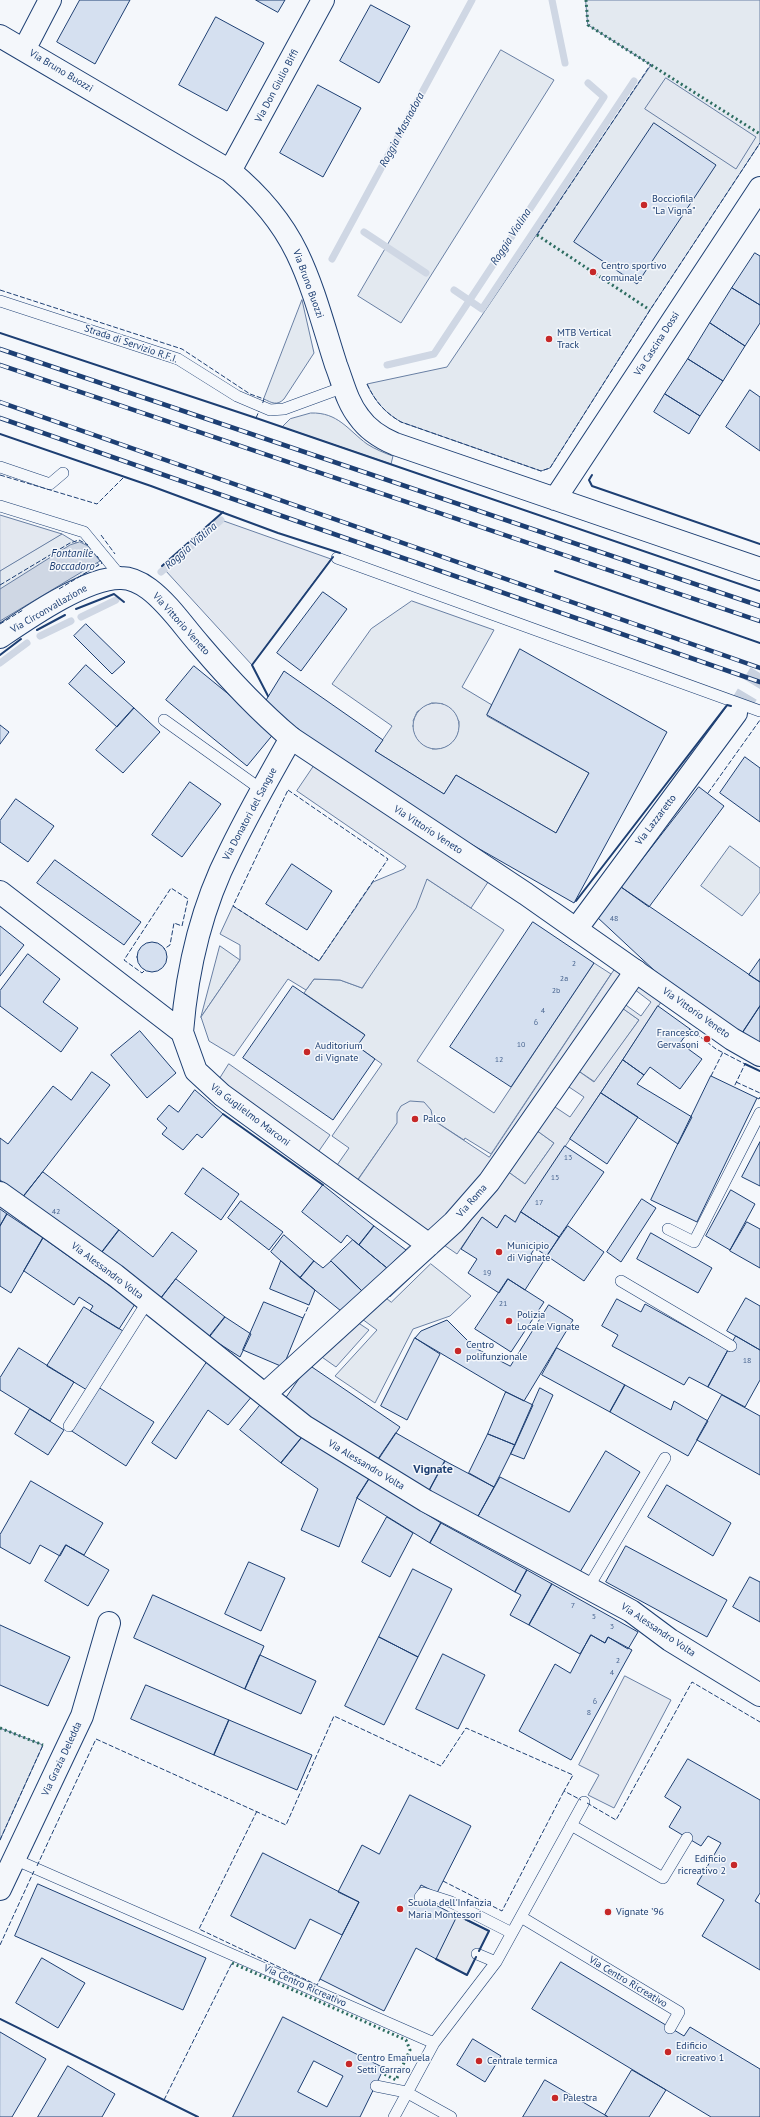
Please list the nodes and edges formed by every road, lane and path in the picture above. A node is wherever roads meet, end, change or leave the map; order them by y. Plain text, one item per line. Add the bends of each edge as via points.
1 (50, 0) edge
2 (323, 0) edge
3 (0, 36) edge
4 (24, 50) junction
5 (230, 172) junction
6 (760, 188) edge
7 (0, 301) edge
8 (344, 387) junction
9 (0, 467) edge
10 (64, 473) dead end
11 (555, 499) junction
12 (0, 506) edge
13 (337, 558) dead end
14 (760, 569) edge
15 (122, 578) junction
16 (0, 637) edge
17 (760, 711) edge
18 (736, 713) tunnel mouth
19 (164, 720) dead end
20 (291, 738) junction
21 (262, 790) junction
22 (0, 892) edge
23 (577, 928) junction
24 (636, 971) junction
25 (182, 1032) junction
26 (760, 1055) edge
27 (760, 1113) edge
28 (0, 1193) edge
29 (668, 1229) dead end
30 (429, 1245) junction
31 (621, 1281) dead end
32 (148, 1301) junction
33 (731, 1346) dead end
34 (266, 1394) junction
35 (69, 1426) dead end
36 (665, 1458) dead end
37 (588, 1588) junction
38 (109, 1623) dead end
39 (760, 1695) edge
40 (584, 1802) dead end
41 (571, 1825) junction
42 (687, 1838) dead end
43 (14, 1859) junction
44 (0, 1889) edge
45 (420, 1897) dead end
46 (521, 1916) junction
47 (512, 1933) junction
48 (477, 1954) dead end
49 (496, 1962) junction
50 (670, 2028) dead end
51 (434, 2043) junction
52 (376, 2086) dead end
53 (406, 2092) junction
54 (394, 2117) edge
55 (451, 2117) edge

1 - 4 street
2 - 5 street, Via Don Giulio Biffi
3 - 4 street, Via Bruno Buozzi
4 - 5 street, Via Bruno Buozzi
5 - 8 street, Via Bruno Buozzi via 262,201 293,246 307,278
6 - 11 street, Via Cascina Dossi
7 - 8 lane, Strada di Servizio R.F.I. via 178,359 237,396 270,410 284,409
8 - 11 street, Via Bruno Buozzi via 359,417 382,437
9 - 10 lane via 50,484
11 - 14 street, Via Bruno Buozzi
12 - 15 lane via 84,532
13 - 17 lane
15 - 16 street, Via Circonvallazione via 105,580 78,590
15 - 20 street, Via Vittorio Veneto via 136,581 157,596 222,670
18 - 23 street, Via Lazzaretto
19 - 21 lane
20 - 21 street, Via Donatori del Sangue
20 - 23 street, Via Vittorio Veneto
21 - 25 street, Via Donatori del Sangue via 229,852 202,924 184,1000
22 - 25 street
23 - 24 street, Via Vittorio Veneto
24 - 26 street, Via Vittorio Veneto via 732,1039
24 - 30 street, Via Roma via 489,1182 454,1222
25 - 30 street, Via Guglielmo Marconi via 192,1064 204,1080 222,1096
27 - 29 lane via 694,1242
28 - 32 street, Via Alessandro Volta
30 - 34 street, Via Roma
31 - 33 lane
32 - 34 street, Via Alessandro Volta
32 - 35 lane
34 - 37 street, Via Alessandro Volta via 304,1426 372,1469
36 - 37 lane
37 - 39 street, Via Alessandro Volta via 631,1610 670,1640
38 - 43 street, Via Grazia Deledda via 82,1716
40 - 41 lane
41 - 42 lane via 663,1878
41 - 46 lane
43 - 44 street, Via Grazia Deledda
43 - 51 lane, Via Centro Ricreativo
45 - 47 lane via 423,1893 451,1902
46 - 47 lane
46 - 50 lane, Via Centro Ricreativo via 679,2012
47 - 49 lane
48 - 49 lane
49 - 51 lane
51 - 53 lane
52 - 53 lane
53 - 54 lane
53 - 55 lane

